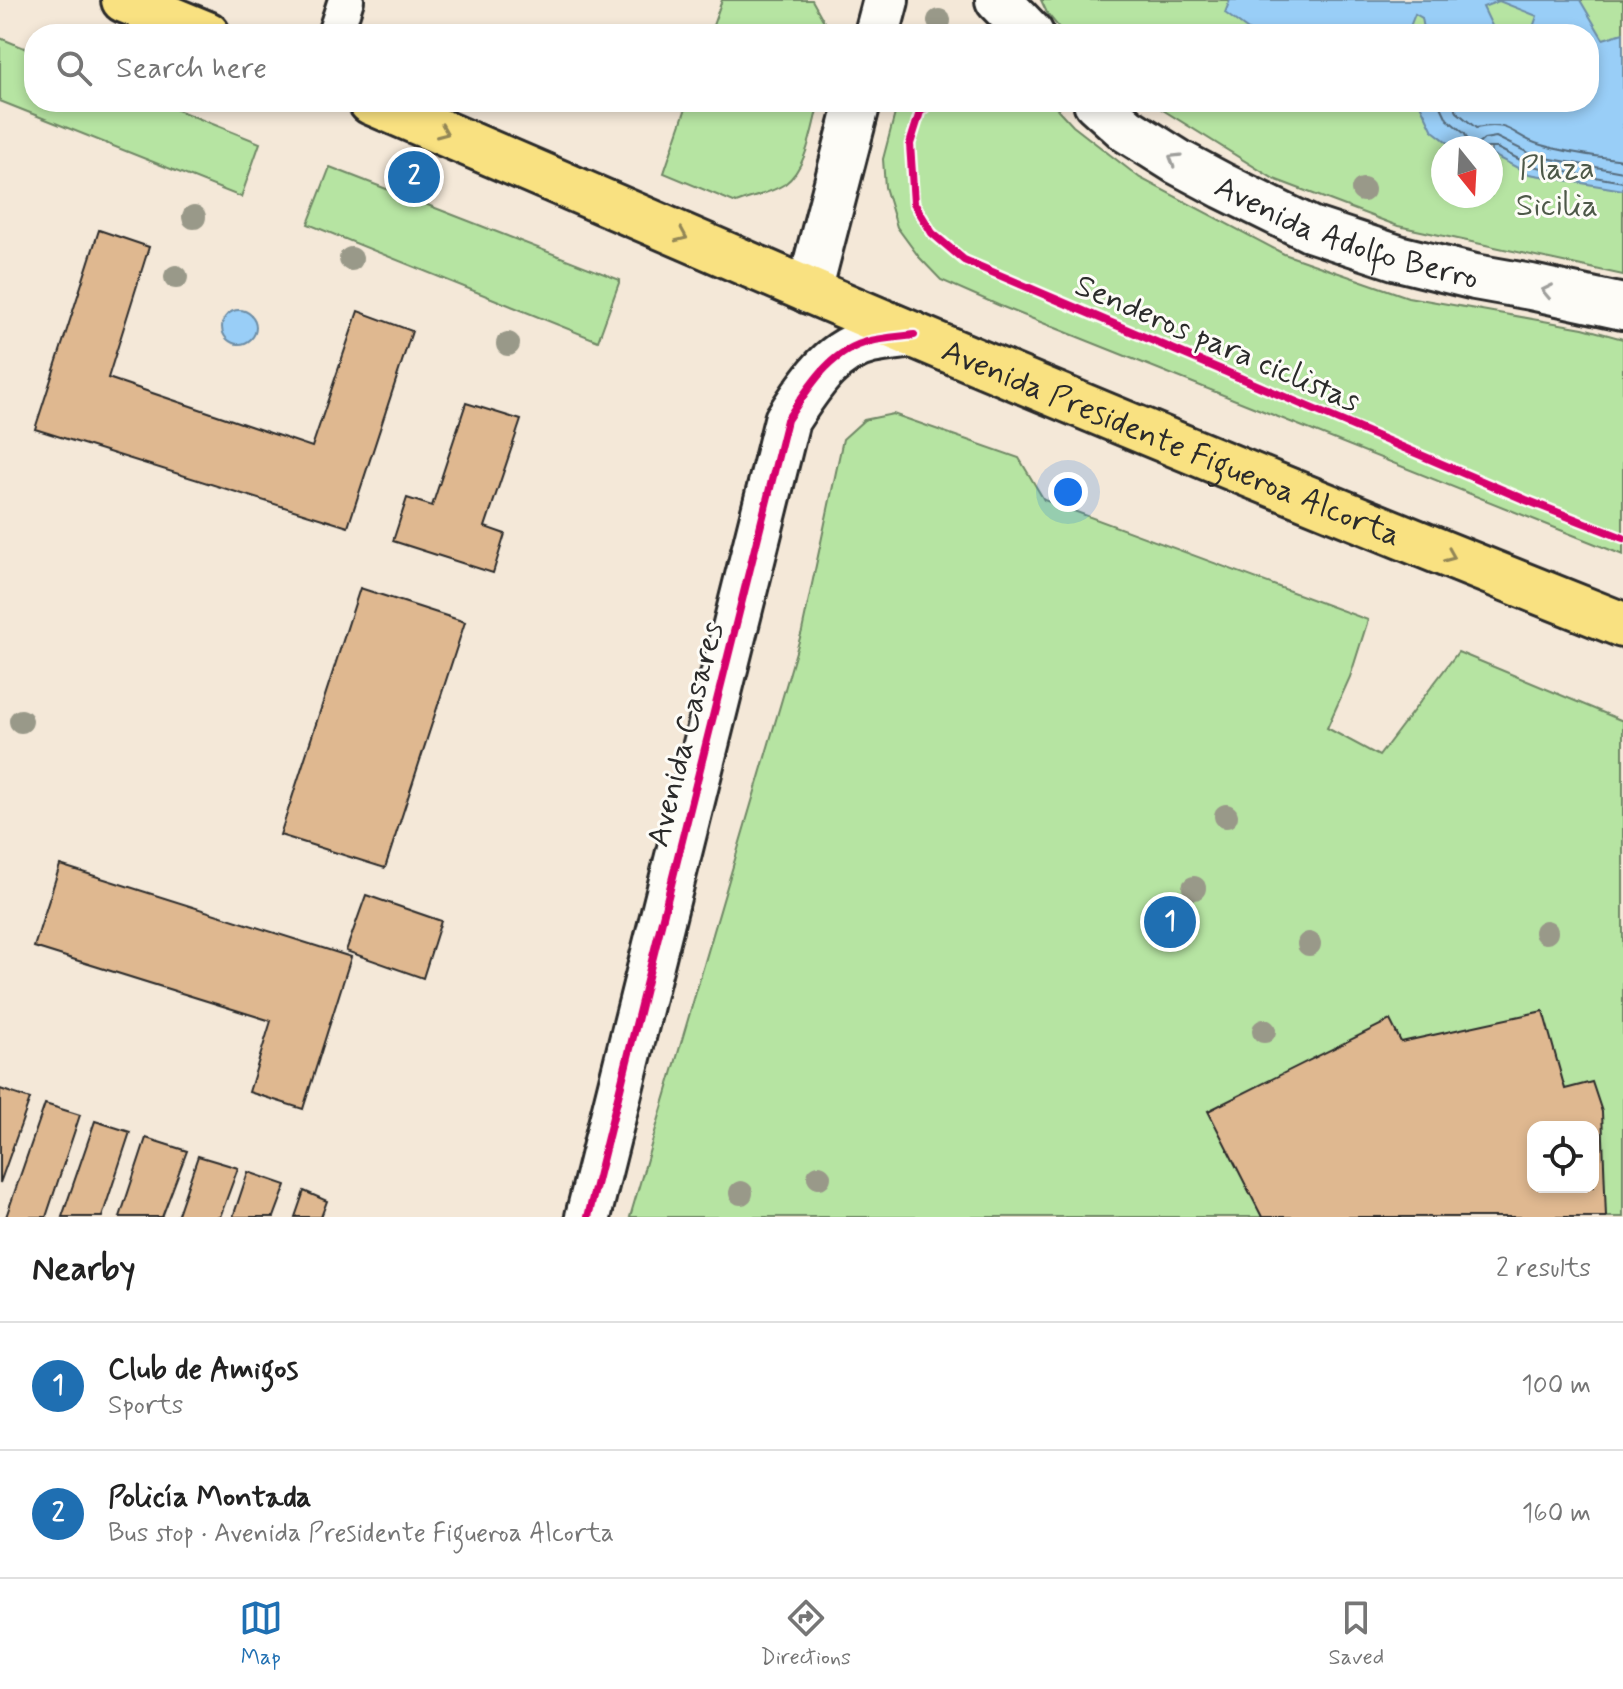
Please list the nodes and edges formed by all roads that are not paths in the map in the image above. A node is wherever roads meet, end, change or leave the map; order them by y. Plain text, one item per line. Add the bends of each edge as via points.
1 (124, 0) edge
2 (346, 0) edge
3 (998, 0) edge
4 (183, 24) edge
5 (338, 24) edge
6 (1021, 24) edge
7 (395, 112) edge
8 (855, 112) edge
9 (1107, 112) edge
10 (809, 291) junction
11 (1623, 307) edge
12 (914, 335) junction
13 (1623, 625) edge
14 (588, 1217) edge

1 - 4 main road
2 - 5 street
3 - 6 street
7 -> 10 main road, Avenida Presidente Figueroa Alcorta
8 - 10 street
11 -> 9 street, Avenida Adolfo Berro via 1398,258 1310,229 1178,162
10 - 12 main road, Avenida Presidente Figueroa Alcorta
12 -> 13 main road, Avenida Presidente Figueroa Alcorta
12 - 14 street, Avenida Casares via 868,341 835,357 787,420

